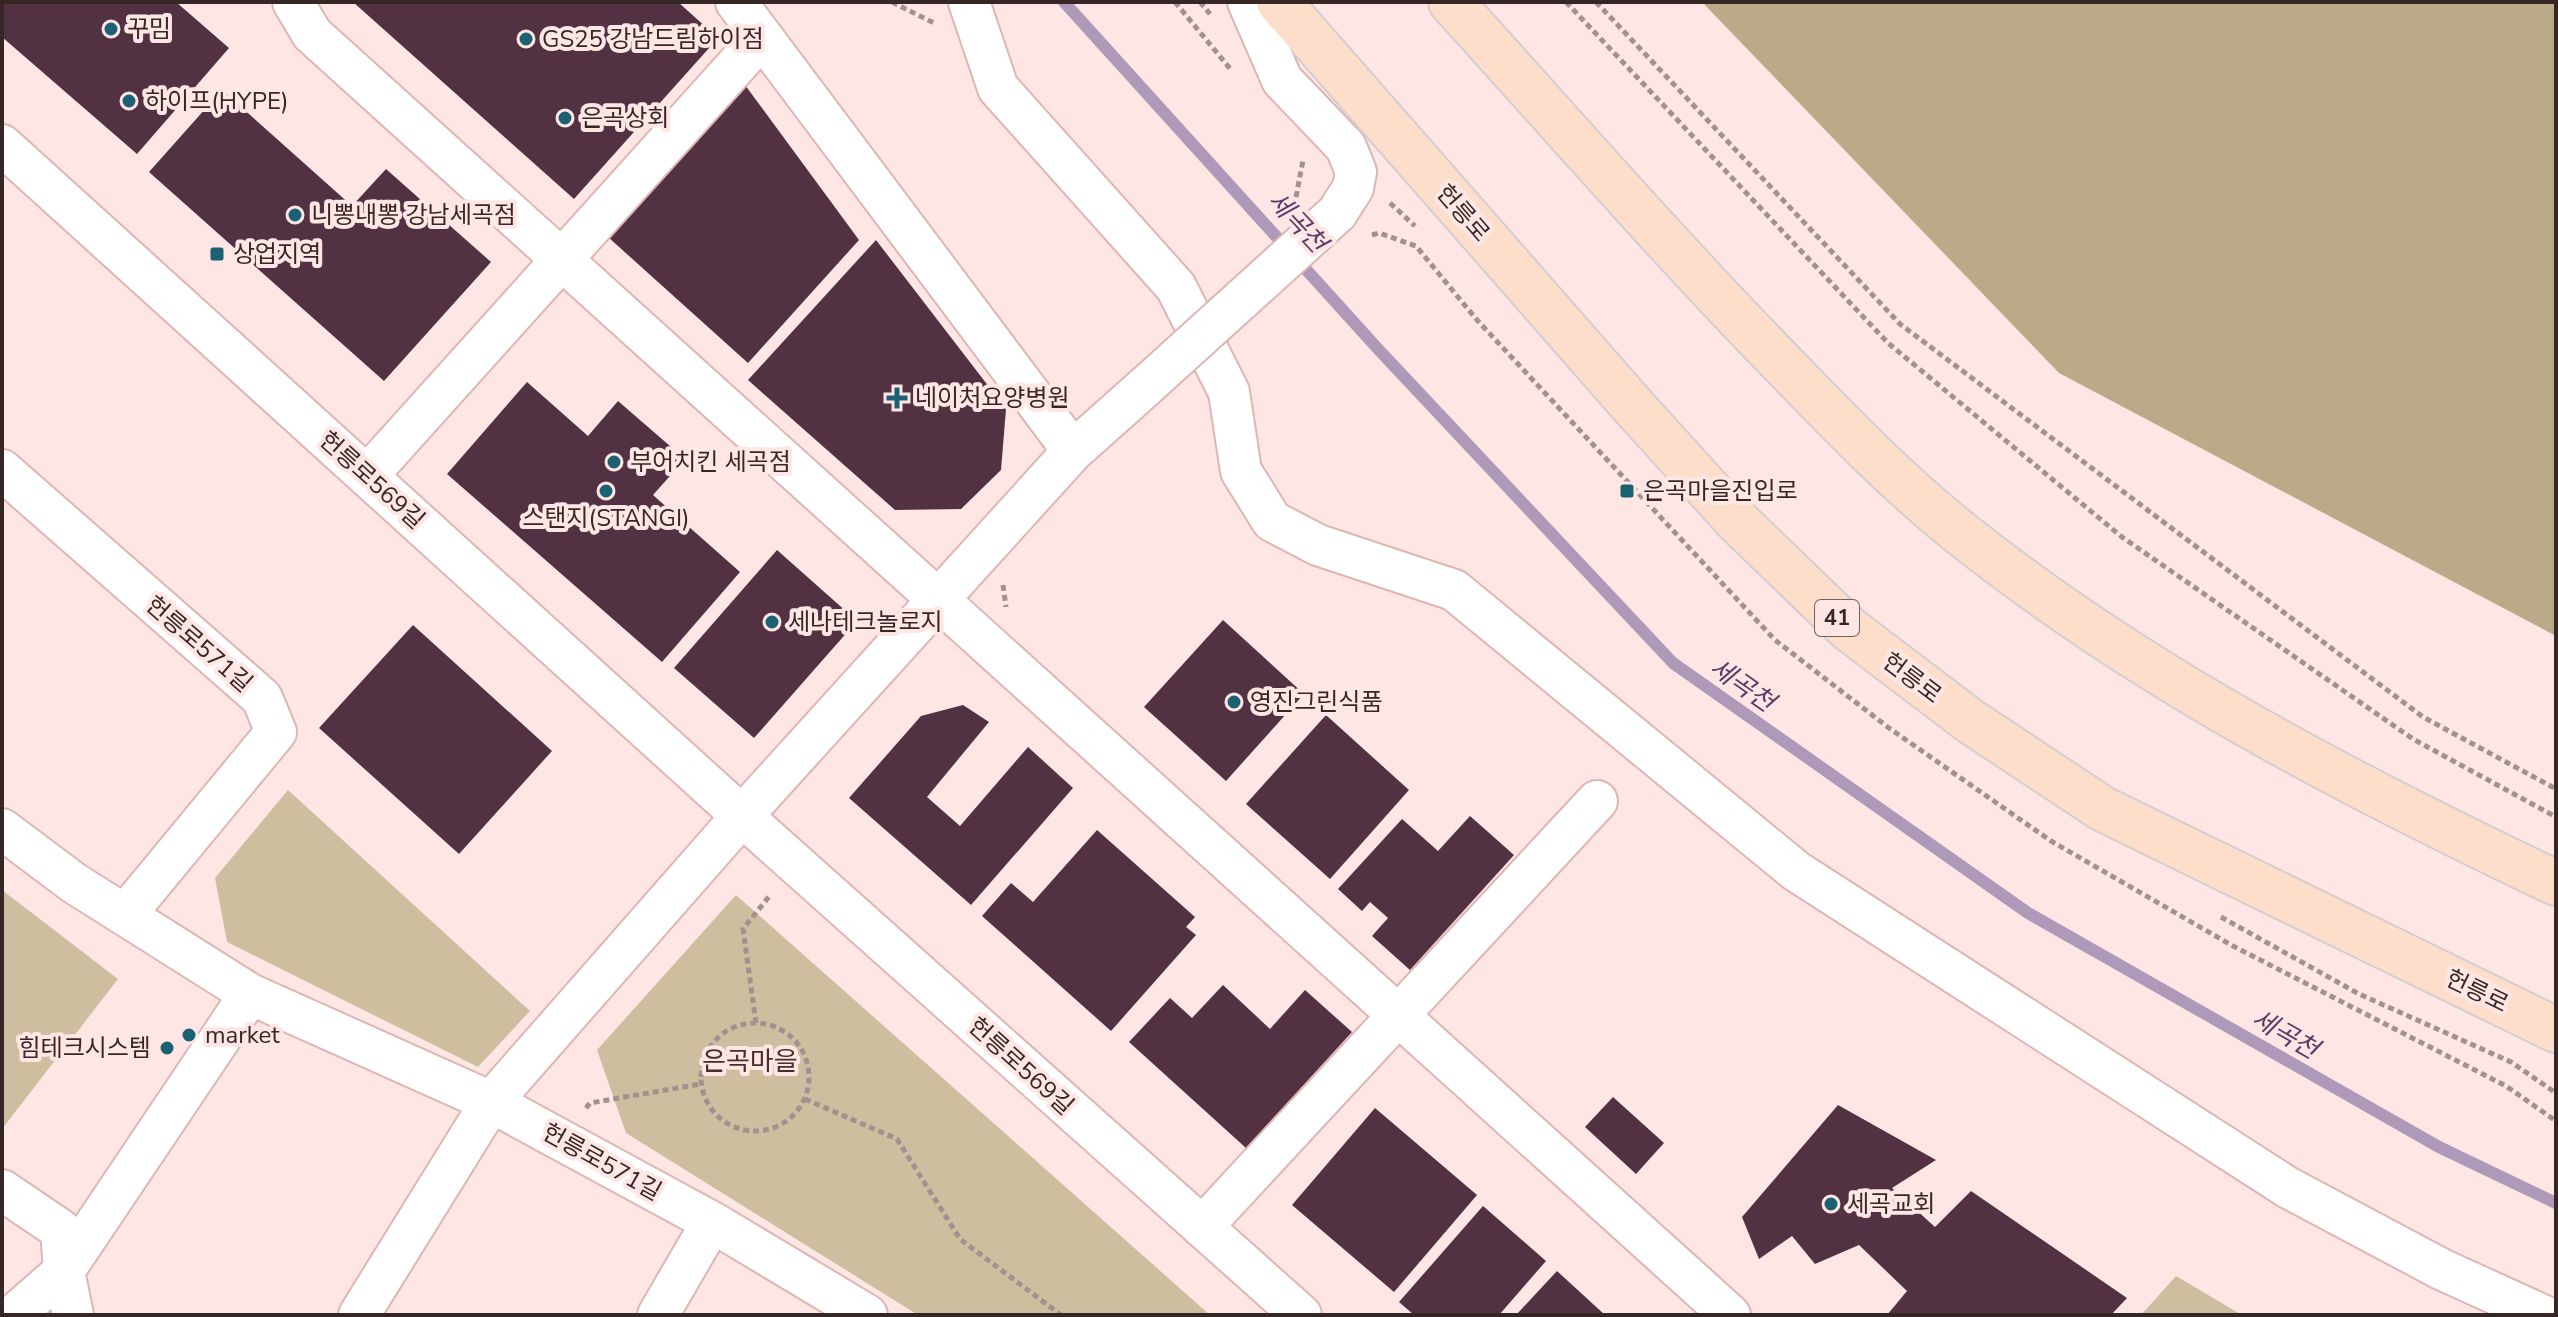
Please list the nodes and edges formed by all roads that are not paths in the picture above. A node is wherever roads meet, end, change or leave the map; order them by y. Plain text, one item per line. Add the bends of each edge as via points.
1 (293, 2) edge
2 (736, 2) edge
3 (969, 2) edge
4 (1248, 2) edge
5 (1279, 2) edge
6 (1451, 2) edge
7 (762, 37) junction
8 (2, 145) edge
9 (562, 260) junction
10 (1073, 451) junction
11 (2, 470) edge
12 (367, 476) junction
13 (938, 600) junction
14 (1597, 801) dead end
15 (742, 816) junction
16 (2, 829) edge
17 (2556, 883) edge
18 (125, 915) junction
19 (250, 994) junction
20 (1399, 1019) junction
21 (2556, 1030) edge
22 (491, 1102) junction
23 (2, 1190) edge
24 (712, 1222) junction
25 (1202, 1227) junction
26 (64, 1271) junction
27 (14, 1315) edge
28 (73, 1315) edge
29 (359, 1315) edge
30 (658, 1315) edge
31 (867, 1315) edge
32 (1301, 1315) edge
33 (1730, 1315) edge
34 (2542, 1315) edge

1 - 9 street via 312,34
2 - 7 street
3 - 34 street via 998,88 1176,287 1229,392 1241,471 1272,521 1318,545 1454,590 1796,871 2287,1187 2441,1269
4 - 10 street, bridge via 1282,80 1346,147 1356,172 1353,188 1337,213
5 - 21 main road, 헌릉로 / 41 via 1738,522 1849,629 1970,721 2103,809
6 - 17 main road via 1744,324 1851,434 1961,534 2089,628 2245,723
7 - 9 street
7 - 10 street
8 - 12 street, 헌릉로569길
9 - 12 street
9 - 13 street
10 - 13 street
11 - 18 street, 헌릉로571길 via 262,698 276,732
12 - 15 street, 헌릉로569길
13 - 15 street
13 - 20 street
14 - 20 street
15 - 22 street
15 - 25 street, 헌릉로569길
16 - 18 street, 헌릉로571길
18 - 19 street, 헌릉로571길
19 - 22 street, 헌릉로571길
19 - 26 street
20 - 25 street
20 - 33 street
22 - 24 street, 헌릉로571길
22 - 29 street
23 - 26 street via 61,1230
24 - 30 street
24 - 31 street, 헌릉로571길
25 - 32 street, 헌릉로569길
26 - 27 street
26 - 28 street

